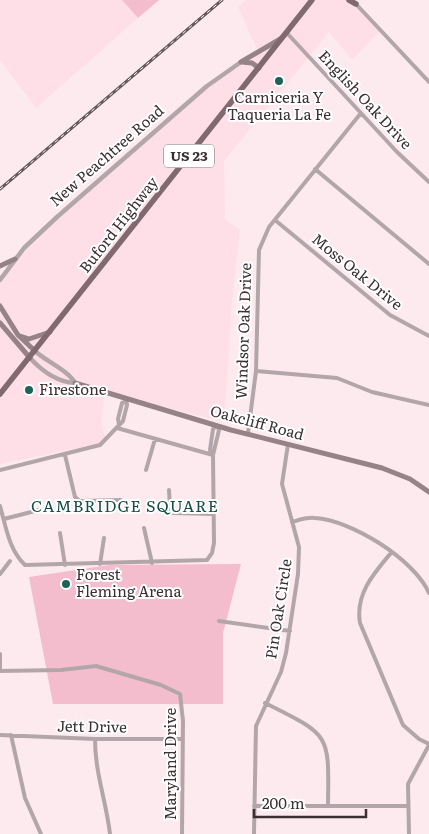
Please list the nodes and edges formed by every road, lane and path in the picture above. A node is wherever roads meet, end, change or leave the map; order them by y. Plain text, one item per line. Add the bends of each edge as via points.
1 (312, 1) edge
2 (352, 2) edge
3 (286, 32) junction
4 (282, 38) junction
5 (241, 62) junction
6 (259, 68) junction
7 (429, 82) edge
8 (361, 113) junction
9 (315, 169) junction
10 (429, 182) edge
11 (275, 220) junction
12 (15, 259) junction
13 (429, 264) edge
14 (0, 266) edge
15 (0, 280) edge
16 (0, 306) edge
17 (1, 325) edge
18 (50, 332) junction
19 (18, 335) junction
20 (429, 336) edge
21 (35, 351) junction
22 (30, 358) junction
23 (256, 371) junction
24 (75, 384) junction
25 (0, 394) edge
26 (126, 400) junction
27 (429, 405) edge
28 (118, 426) junction
29 (217, 426) junction
30 (248, 433) junction
31 (155, 439) junction
32 (288, 444) junction
33 (65, 455) junction
34 (213, 455) junction
35 (0, 470) edge
36 (146, 470) dead end
37 (170, 490) dead end
38 (429, 492) edge
39 (121, 500) dead end
40 (0, 506) edge
41 (39, 510) dead end
42 (214, 514) junction
43 (4, 519) junction
44 (292, 522) junction
45 (144, 528) dead end
46 (60, 533) dead end
47 (104, 538) dead end
48 (391, 552) junction
49 (10, 562) dead end
50 (152, 563) junction
51 (100, 564) junction
52 (65, 565) junction
53 (0, 574) edge
54 (429, 593) edge
55 (219, 621) dead end
56 (290, 631) junction
57 (0, 654) edge
58 (0, 670) edge
59 (265, 703) junction
60 (0, 735) edge
61 (11, 735) junction
62 (95, 739) junction
63 (183, 739) junction
64 (429, 745) edge
65 (254, 806) junction
66 (328, 806) junction
67 (408, 806) junction
68 (41, 834) edge
69 (110, 834) edge
70 (182, 834) edge
71 (254, 834) edge
72 (409, 834) edge

1 - 3 main road, Buford Highway / US 23
2 - 7 street
3 - 4 main road, Buford Highway / US 23
3 - 8 street, English Oak Drive
4 - 5 main road
4 - 6 main road, Buford Highway / US 23
5 - 6 main road via 252,63
5 - 12 street, New Peachtree Road via 207,86 57,217
6 - 18 main road, Buford Highway / US 23
8 - 9 street, Windsor Oak Drive
8 - 10 street, English Oak Drive
9 - 11 street, Windsor Oak Drive
9 - 13 street
11 - 20 street, Moss Oak Drive via 390,315
11 - 23 street, Windsor Oak Drive via 264,237 257,260
12 - 14 main road
12 - 15 street, New Peachtree Road
16 - 19 main road, Oakcliff Road
17 - 22 main road, Oakcliff Road
18 - 19 main road via 30,339
18 - 21 main road, Buford Highway / US 23
19 - 21 main road, Oakcliff Road
21 - 22 main road, Buford Highway / US 23
21 - 24 street, Oakcliff Road via 72,377
22 - 24 street, Oakcliff Road via 49,375
22 - 25 main road, Buford Highway / US 23
23 - 27 street via 337,378 372,392
23 - 30 street, Windsor Oak Drive
24 - 26 main road, Oakcliff Road
26 - 28 street via 122,403
26 - 29 main road, Oakcliff Road
28 - 31 street
28 - 33 street via 100,445
29 - 30 main road, Oakcliff Road
29 - 34 street via 213,429 210,450
30 - 32 main road, Oakcliff Road
31 - 34 street
31 - 36 street
32 - 38 main road, Oakcliff Road via 382,468 410,479
32 - 44 street, Pin Oak Circle via 282,484
33 - 35 street
33 - 39 street via 75,496 80,501
34 - 42 street
37 - 42 street via 173,513
40 - 43 street
41 - 43 street
42 - 50 street via 214,543 207,560
43 - 52 street via 9,540 18,559 25,565
44 - 48 street via 316,518 341,524
44 - 56 street, Pin Oak Circle via 299,547 299,562
45 - 50 street
46 - 52 street
47 - 51 street
48 - 54 street via 421,580
48 - 64 street via 363,590 359,616 404,724
49 - 53 street
50 - 51 street
51 - 52 street
55 - 56 street
56 - 59 street, Pin Oak Circle via 280,672
57 - 58 street
58 - 63 street, Maryland Drive via 61,670 96,666 160,685 182,698
59 - 65 street, Pin Oak Circle via 254,736
59 - 66 street via 314,729 322,738 329,762
60 - 61 street, Jett Drive
61 - 62 street, Jett Drive
61 - 68 street via 25,798
62 - 63 street, Jett Drive
62 - 69 street via 95,764
63 - 70 street, Maryland Drive
64 - 67 street via 408,784
65 - 66 street
65 - 71 street, Pin Oak Circle
66 - 67 street
67 - 72 street

